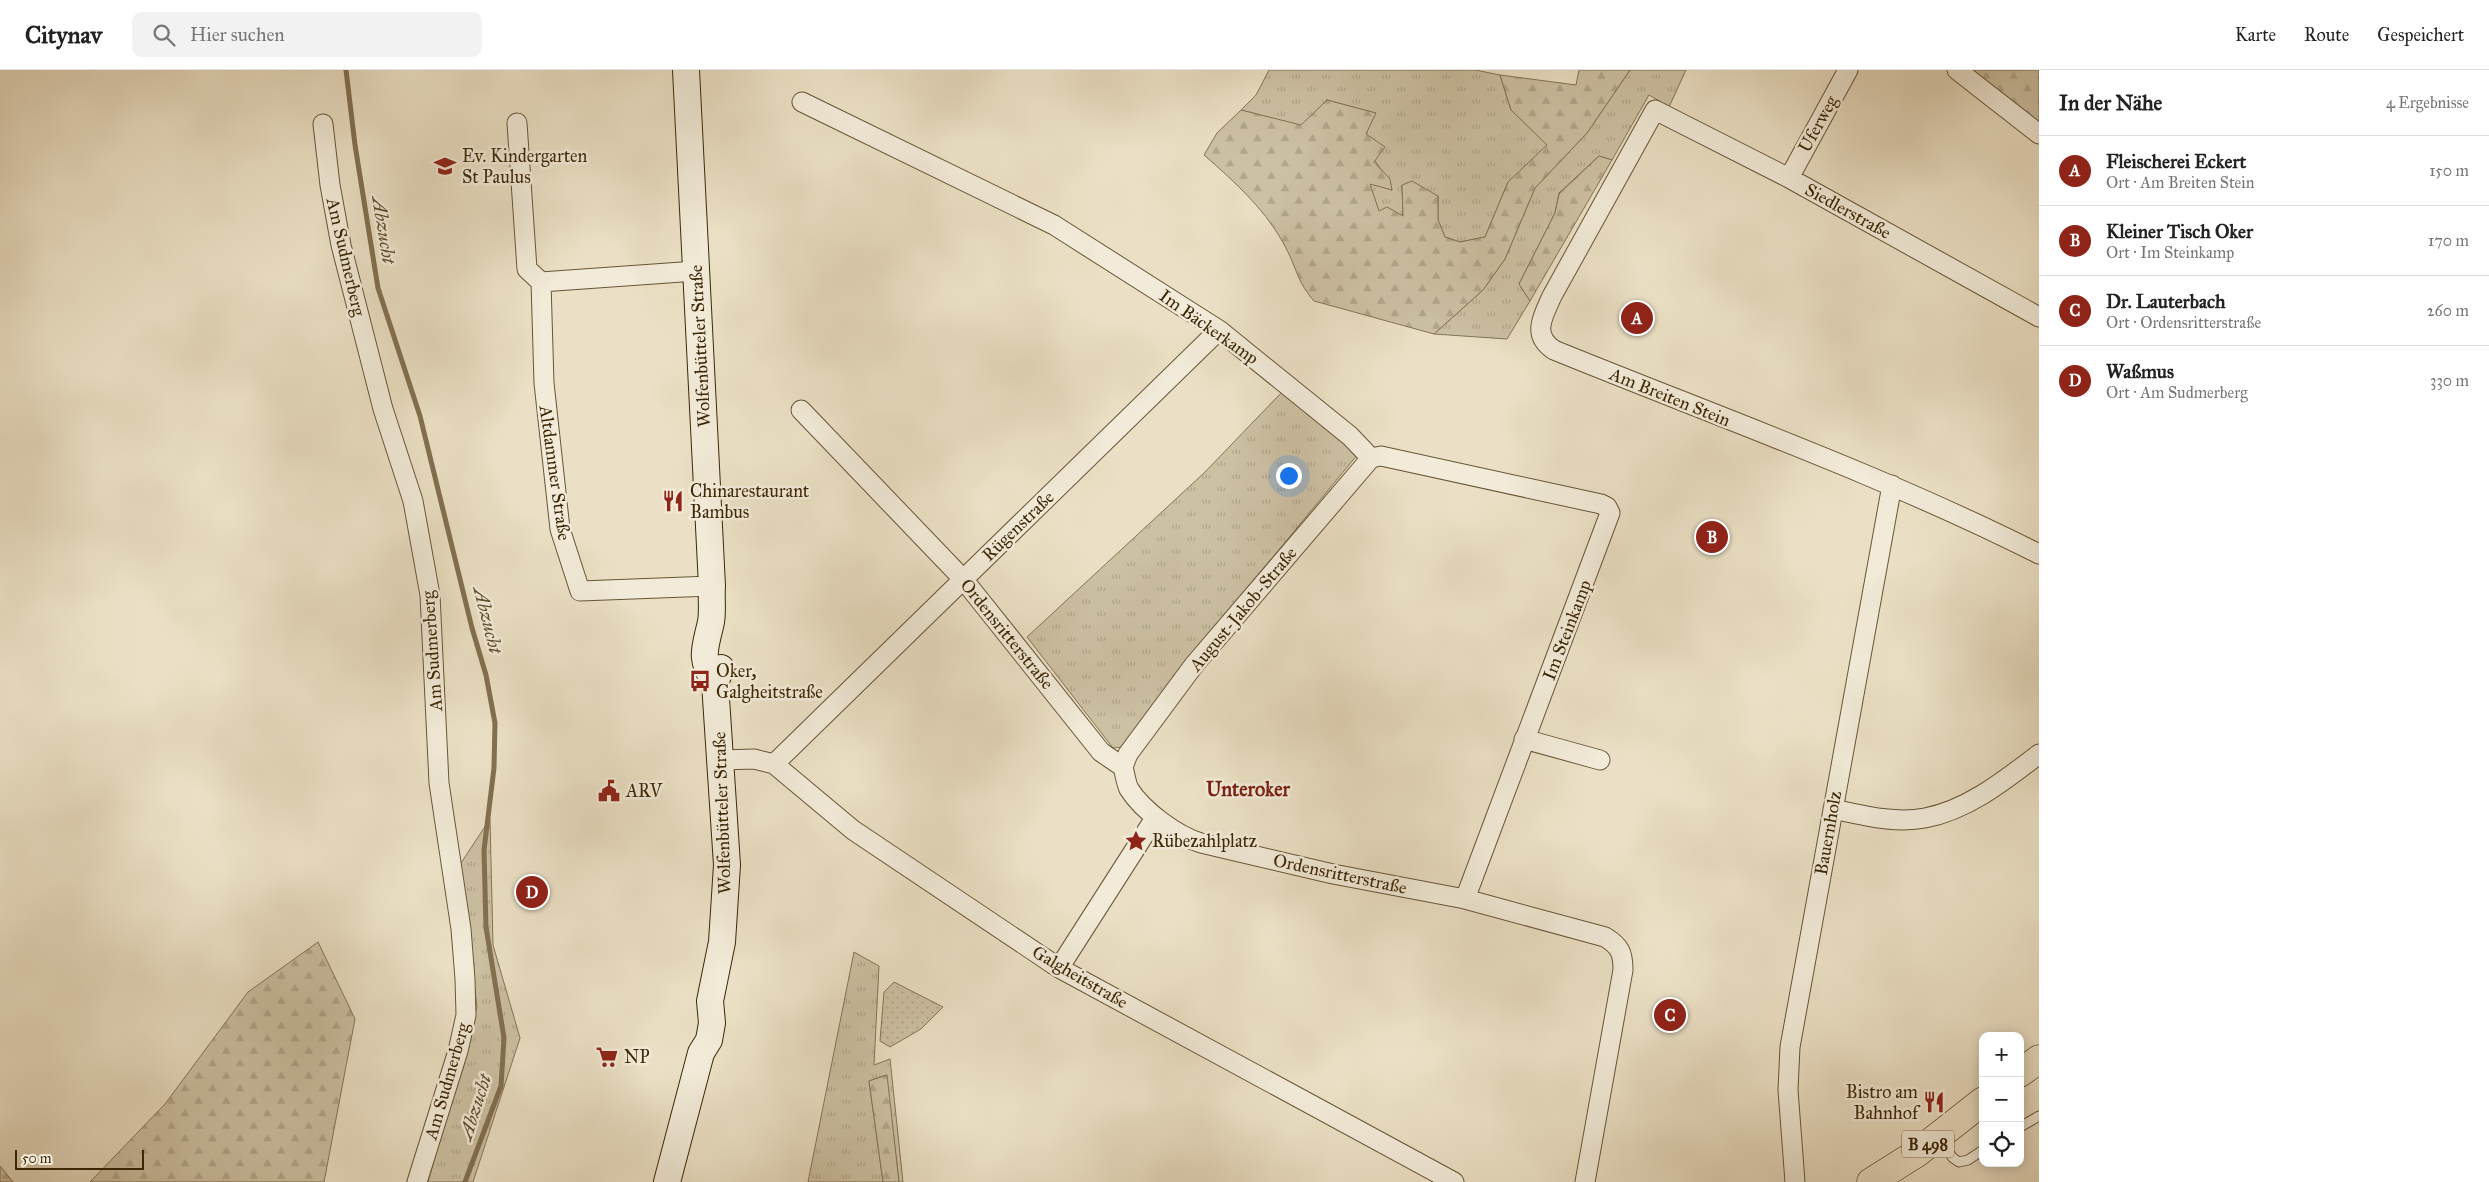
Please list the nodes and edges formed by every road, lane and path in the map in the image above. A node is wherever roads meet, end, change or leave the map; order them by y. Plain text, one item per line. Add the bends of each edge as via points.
1 (686, 70) edge
2 (1848, 70) edge
3 (1957, 70) edge
4 (802, 102) dead end
5 (1655, 110) joint
6 (517, 123) dead end
7 (323, 124) dead end
8 (2039, 134) edge
9 (1789, 178) junction
10 (696, 271) junction
11 (541, 282) junction
12 (2039, 317) edge
13 (1219, 330) junction
14 (801, 410) dead end
15 (1372, 458) junction
16 (1892, 485) junction
17 (2039, 554) edge
18 (963, 579) junction
19 (712, 586) junction
20 (1524, 739) junction
21 (2039, 754) edge
22 (722, 760) junction
23 (1600, 760) dead end
24 (774, 764) junction
25 (1124, 767) junction
26 (1833, 809) junction
27 (1155, 818) junction
28 (1465, 899) junction
29 (1058, 968) junction
30 (2039, 1059) edge
31 (2024, 1070) edge
32 (1979, 1104) edge
33 (2039, 1116) edge
34 (2024, 1125) edge
35 (1937, 1137) junction
36 (1979, 1153) edge
37 (417, 1182) edge
38 (667, 1182) edge
39 (1454, 1182) edge
40 (1584, 1182) edge
41 (1795, 1182) edge
42 (1871, 1182) edge

1 - 10 main road, Wolfenbütteler Straße
2 - 9 street, Uferweg
3 - 8 street
4 - 13 street, Im Bäckerkamp via 1054,225
5 - 9 street, Siedlerstraße
5 - 16 street, Am Breiten Stein via 1552,296 1540,322 1542,339 1554,350
6 - 11 street via 527,269
7 - 37 street, Am Sudmerberg via 341,245 383,409 413,501 430,595 439,783 466,979 466,1014 458,1051
9 - 12 street, Siedlerstraße
10 - 11 street
10 - 19 main road, Wolfenbütteler Straße
11 - 19 street, Altdammer Straße via 544,383 560,529 580,591
13 - 15 street, Im Bäckerkamp via 1350,436
13 - 18 street, Rügenstraße
14 - 18 street, Ordensritterstraße
15 - 20 street, Im Steinkamp via 1381,456 1607,507 1610,520
15 - 25 street, August-Jakob-Straße via 1194,665 1128,754
16 - 17 street, Am Breiten Stein
16 - 26 street, Bauernholz
18 - 24 street, Rügenstraße
18 - 25 street, Ordensritterstraße via 1101,752
19 - 22 main road, Wolfenbütteler Straße via 711,621 719,639 721,668 715,683
20 - 23 street
20 - 28 street, Im Steinkamp
21 - 26 street via 1998,785 1958,808 1924,819 1884,819
22 - 24 street, Galgheitstraße via 754,759
22 - 38 main road, Wolfenbütteler Straße via 727,865 722,942 710,1001 712,1023
24 - 29 street, Galgheitstraße via 853,830
25 - 27 street, Ordensritterstraße via 1129,789
26 - 41 street, Bauernholz via 1790,1047 1788,1090
27 - 28 street, Ordensritterstraße via 1201,843 1333,874
27 - 29 street
28 - 40 street, Ordensritterstraße via 1605,937 1617,944 1623,955 1623,970
29 - 39 street, Galgheitstraße
30 - 31 main road
32 - 35 main road, B 498
33 - 34 lane
35 - 36 lane via 1959,1162
35 - 42 main road, B 498

